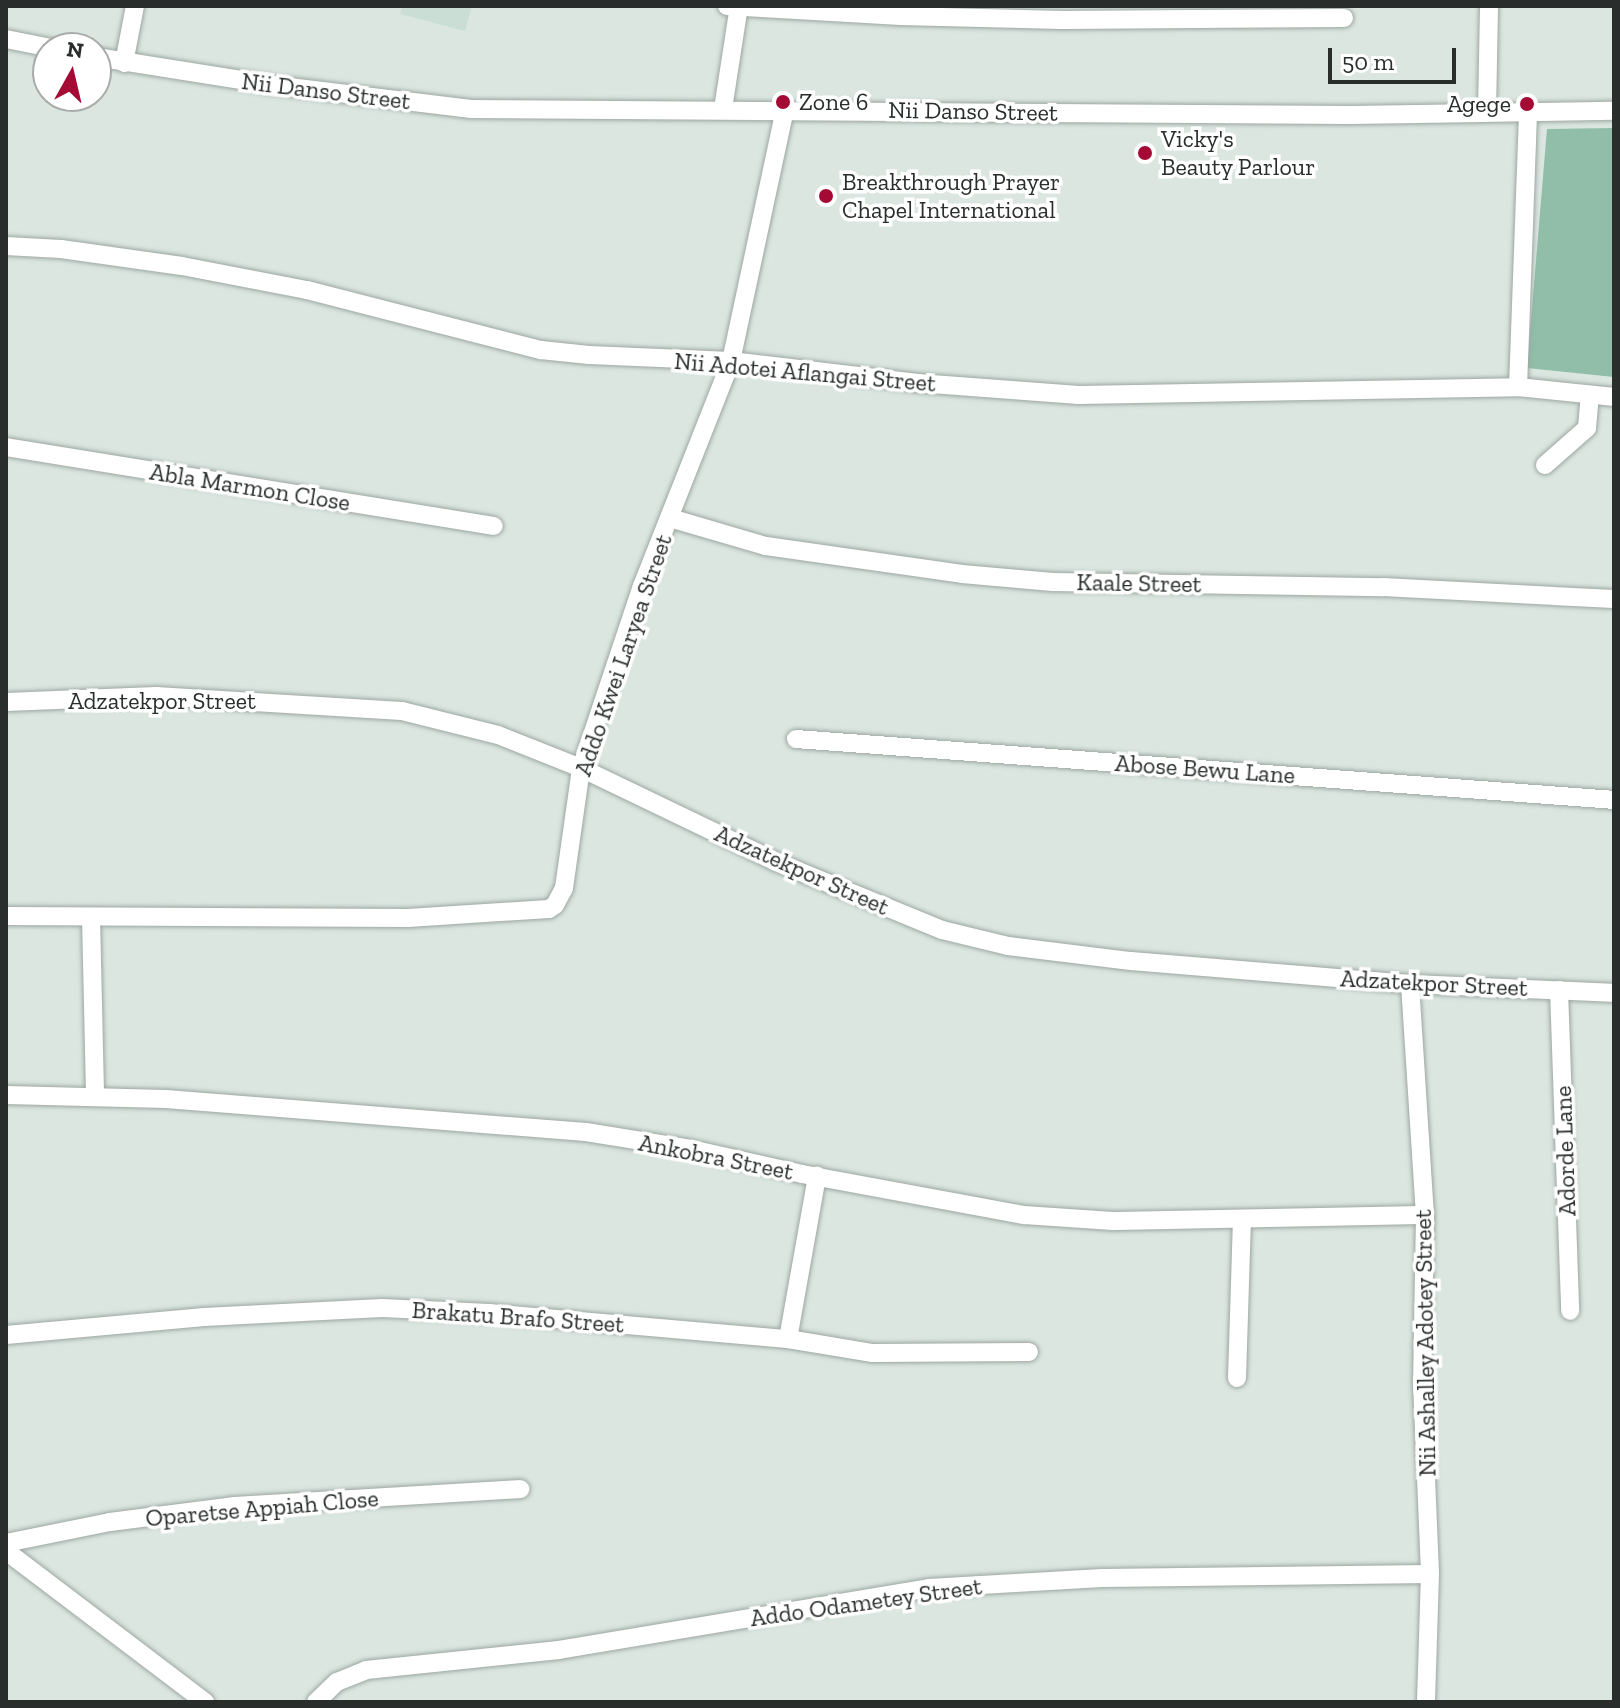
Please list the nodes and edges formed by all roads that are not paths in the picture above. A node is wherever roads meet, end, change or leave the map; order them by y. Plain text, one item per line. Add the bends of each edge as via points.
1 (135, 6) edge
2 (1489, 6) edge
3 (735, 7) edge
4 (1344, 18) dead end
5 (6, 39) edge
6 (32, 44) edge
7 (112, 60) edge
8 (124, 63) junction
9 (723, 109) junction
10 (785, 109) junction
11 (1614, 111) edge
12 (1487, 112) junction
13 (1528, 112) junction
14 (6, 246) edge
15 (731, 361) junction
16 (1518, 387) junction
17 (1590, 395) junction
18 (1614, 397) edge
19 (6, 447) edge
20 (1545, 465) dead end
21 (670, 518) junction
22 (494, 526) dead end
23 (1614, 599) edge
24 (6, 702) edge
25 (796, 739) dead end
26 (581, 768) junction
27 (1614, 800) edge
28 (6, 916) edge
29 (91, 917) junction
30 (1410, 984) junction
31 (1559, 990) junction
32 (1614, 993) edge
33 (6, 1095) edge
34 (95, 1097) junction
35 (817, 1176) junction
36 (1425, 1215) junction
37 (1242, 1219) junction
38 (1570, 1311) dead end
39 (6, 1335) edge
40 (788, 1339) junction
41 (1029, 1352) dead end
42 (1237, 1378) dead end
43 (520, 1489) dead end
44 (6, 1543) edge
45 (6, 1551) edge
46 (1430, 1574) junction
47 (205, 1702) edge
48 (316, 1702) edge
49 (1426, 1702) edge

1 - 8 street
2 - 12 street
3 - 4 street via 1062,20
3 - 9 street
5 - 6 street
7 - 8 street, Nii Danso Street
8 - 9 street, Nii Danso Street via 471,109
9 - 10 street, Nii Danso Street
10 - 12 street, Nii Danso Street
10 - 15 street, Addo Kwei Laryea Street
11 - 13 street, Nii Danso Street
12 - 13 street, Nii Danso Street
13 - 16 street
14 - 15 street, Nii Adotei Aflangai Street via 182,266 307,290 541,350
15 - 16 street, Nii Adotei Aflangai Street via 1079,395
15 - 21 street, Addo Kwei Laryea Street
16 - 17 street, Nii Adotei Aflangai Street
17 - 18 street, Nii Adotei Aflangai Street
17 - 20 street via 1587,428
19 - 22 street, Abla Marmon Close
21 - 23 street, Kaale Street via 766,546 1053,582 1383,587
21 - 26 street, Addo Kwei Laryea Street
24 - 26 street, Adzatekpor Street via 156,696 402,711 498,735
25 - 27 street, Abose Bewu Lane
26 - 29 street, Addo Kwei Laryea Street via 564,888 549,909 408,918
26 - 30 street, Adzatekpor Street via 774,861 942,930 1008,946 1131,961
28 - 29 street, Addo Kwei Laryea Street
29 - 34 street
30 - 31 street, Adzatekpor Street
30 - 36 street, Nii Ashalley Adotey Street
31 - 32 street, Adzatekpor Street
31 - 38 street, Adorde Lane
33 - 34 street, Ankobra Street
34 - 35 street, Ankobra Street via 586,1132
35 - 37 street, Ankobra Street via 1024,1215 1113,1221
35 - 40 street
36 - 37 street, Ankobra Street
36 - 46 street, Nii Ashalley Adotey Street via 1422,1382
37 - 42 street
39 - 40 street, Brakatu Brafo Street via 382,1308
40 - 41 street, Brakatu Brafo Street via 873,1353
43 - 44 street, Oparetse Appiah Close via 235,1506 110,1522
45 - 47 street
46 - 48 street, Addo Odametey Street via 1102,1578 929,1588 559,1650 381,1668 337,1682
46 - 49 street, Nii Ashalley Adotey Street

